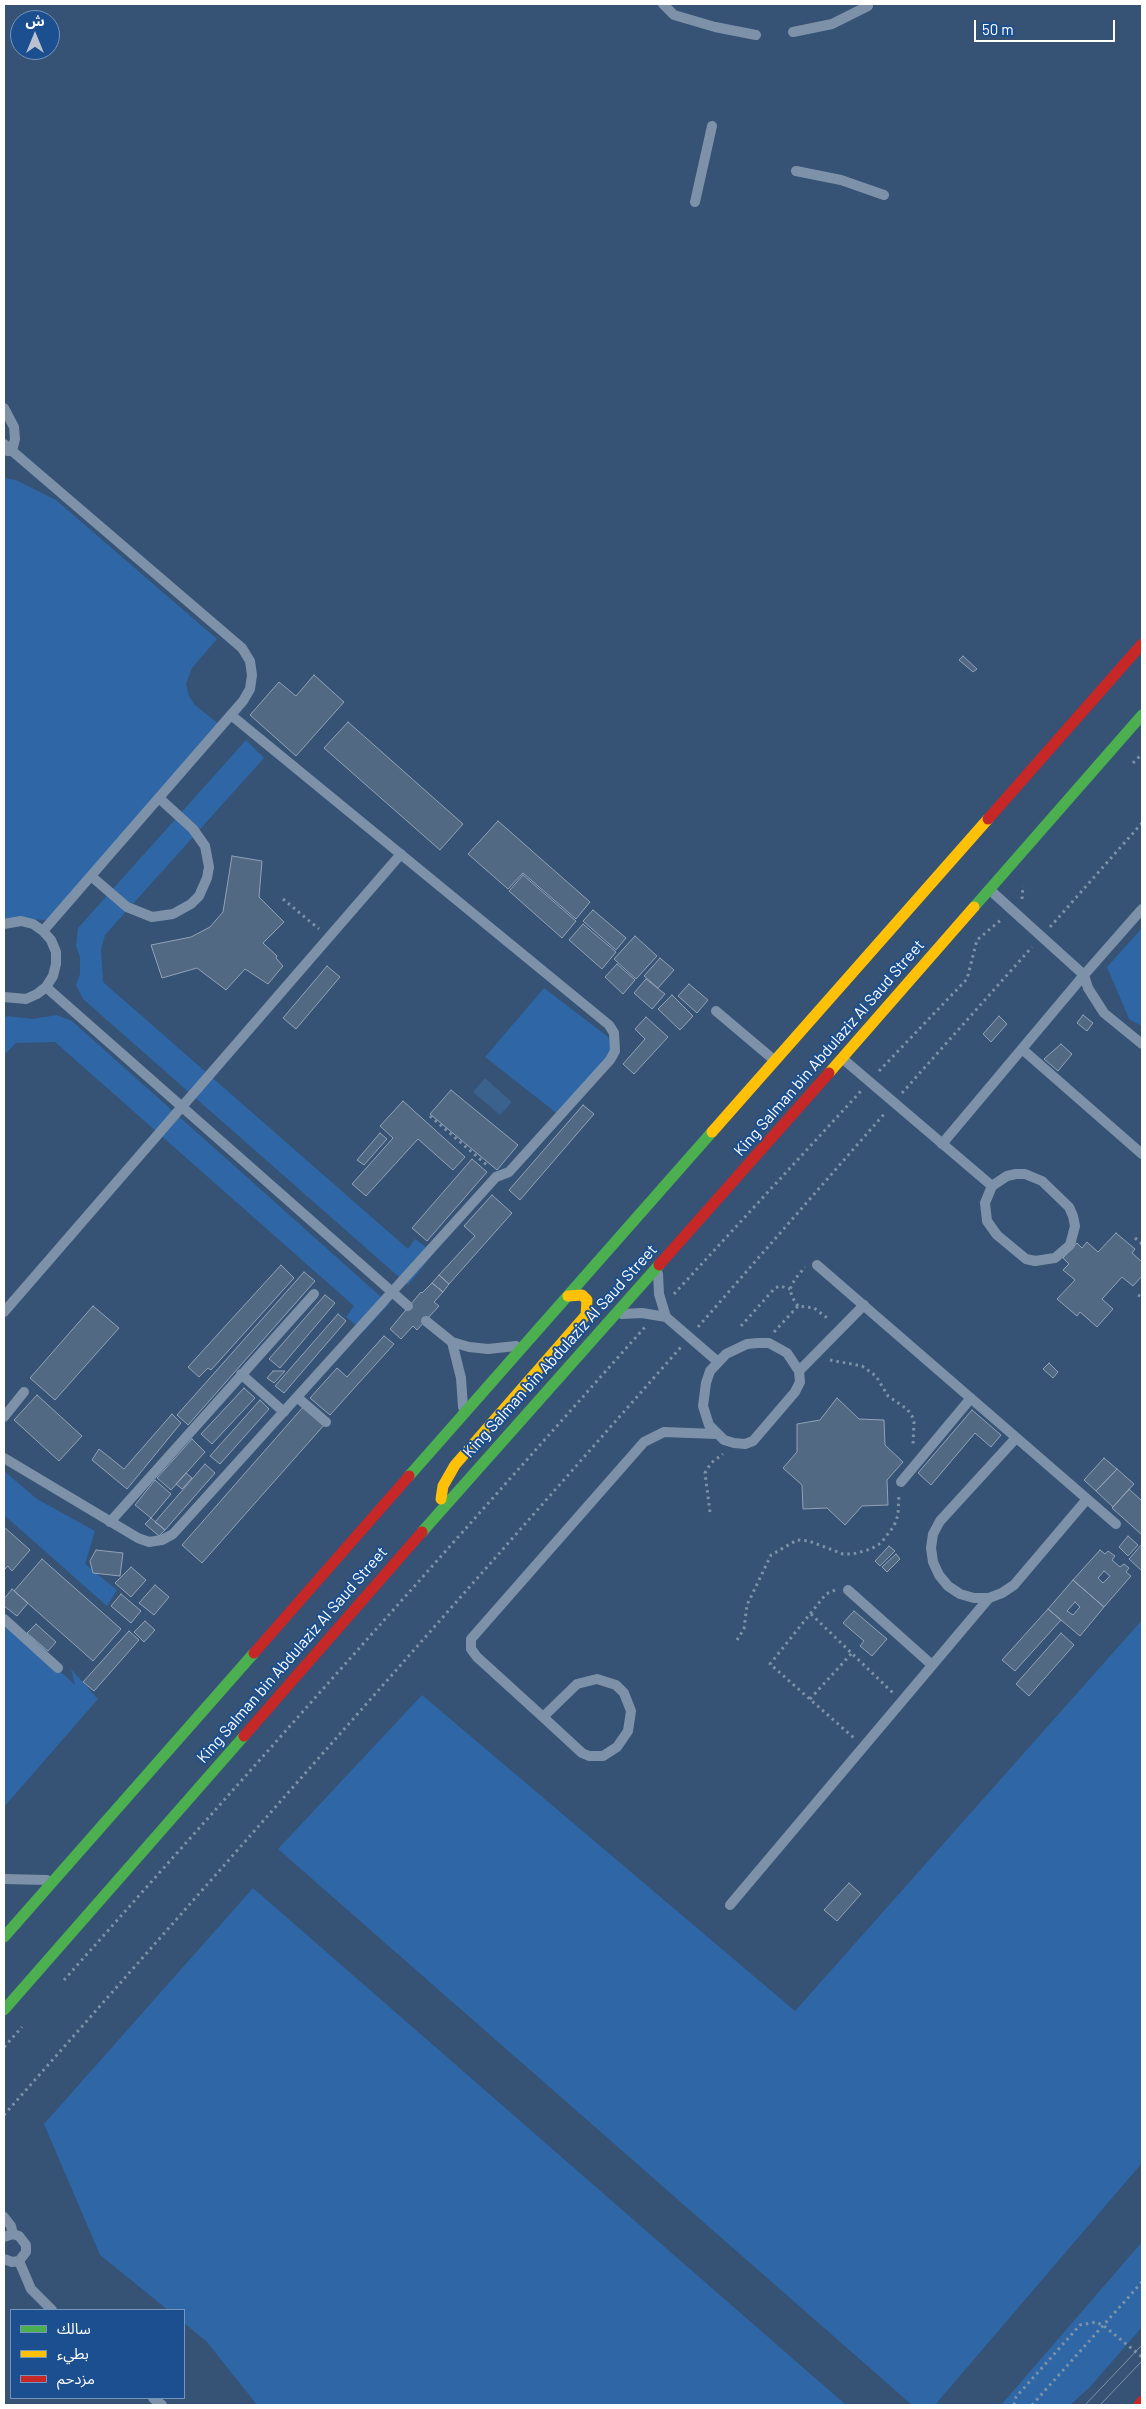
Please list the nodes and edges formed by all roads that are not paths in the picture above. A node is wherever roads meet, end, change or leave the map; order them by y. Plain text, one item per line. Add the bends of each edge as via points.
1 (663, 4) edge
2 (868, 6) dead end
3 (793, 32) dead end
4 (756, 35) dead end
5 (712, 126) dead end
6 (796, 171) dead end
7 (884, 195) dead end
8 (695, 202) dead end
9 (4, 408) edge
10 (4, 444) edge
11 (8, 451) edge
12 (1142, 644) edge
13 (231, 715) junction
14 (1142, 715) edge
15 (159, 798) junction
16 (401, 854) junction
17 (91, 876) junction
18 (989, 890) junction
19 (1142, 909) edge
20 (4, 924) edge
21 (43, 931) junction
22 (1084, 975) junction
23 (46, 987) junction
24 (4, 997) edge
25 (716, 1011) dead end
26 (1142, 1044) edge
27 (1022, 1049) junction
28 (842, 1058) junction
29 (775, 1061) junction
30 (182, 1106) junction
31 (942, 1144) junction
32 (1142, 1154) edge
33 (992, 1186) junction
34 (812, 1264) road end
35 (658, 1266) junction
36 (394, 1292) junction
37 (314, 1294) dead end
38 (568, 1296) junction
39 (864, 1305) junction
40 (408, 1306) dead end
41 (4, 1312) edge
42 (661, 1313) junction
43 (613, 1316) junction
44 (426, 1321) dead end
45 (452, 1342) junction
46 (525, 1345) junction
47 (717, 1361) junction
48 (800, 1371) junction
49 (241, 1374) junction
50 (24, 1392) dead end
51 (298, 1398) junction
52 (971, 1398) junction
53 (284, 1412) junction
54 (463, 1415) junction
55 (4, 1417) edge
56 (326, 1422) dead end
57 (716, 1434) junction
58 (1016, 1438) junction
59 (4, 1458) edge
60 (901, 1482) road end
61 (1087, 1499) junction
62 (440, 1511) junction
63 (110, 1522) junction
64 (1116, 1524) dead end
65 (848, 1590) road end
66 (988, 1598) junction
67 (4, 1619) edge
68 (932, 1665) junction
69 (58, 1668) dead end
70 (543, 1717) junction
71 (4, 1879) edge
72 (56, 1879) junction
73 (730, 1905) dead end
74 (4, 1938) edge
75 (4, 2010) edge
76 (4, 2217) edge
77 (8, 2236) edge
78 (4, 2259) edge
79 (19, 2261) junction
80 (51, 2309) edge
81 (1142, 2401) edge
82 (1139, 2405) edge

1 - 4 lane via 674,15
2 - 3 lane via 832,24
5 - 8 lane
6 - 7 lane via 841,180
9 - 11 lane via 14,427 15,439
10 - 11 lane
11 - 13 lane via 242,648 250,660 252,675 246,695
12 - 29 main road, King Salman bin Abdulaziz Al Saud Street
13 - 15 lane
13 - 16 lane
14 - 18 main road, King Salman bin Abdulaziz Al Saud Street
15 - 17 lane
15 - 17 lane via 193,829 205,846 208,878 199,896 192,904 173,914 152,916 127,907
16 - 30 lane
16 - 36 lane via 609,1025 614,1033 615,1051 509,1172 498,1176
17 - 21 lane
18 - 22 lane
18 - 28 main road, King Salman bin Abdulaziz Al Saud Street
19 - 22 lane
20 - 21 lane via 21,921
21 - 23 lane via 56,952 55,970
22 - 26 lane via 1088,988 1104,1013
22 - 27 lane
23 - 24 lane via 26,998
23 - 30 lane
25 - 29 lane
27 - 31 lane
27 - 32 lane
28 - 31 lane
28 - 35 main road, King Salman bin Abdulaziz Al Saud Street
29 - 38 main road, King Salman bin Abdulaziz Al Saud Street
30 - 36 lane
30 - 41 lane
31 - 33 lane
33 - 33 lane via 985,1203 987,1221 1017,1254 1040,1261 1064,1253 1074,1236 1075,1226 1069,1207 1055,1193 1042,1181 1025,1174 1007,1176
34 - 39 lane
35 - 42 lane
35 - 43 main road, King Salman bin Abdulaziz Al Saud Street
36 - 40 lane
36 - 51 lane
37 - 49 lane
38 - 46 main road, King Salman bin Abdulaziz Al Saud Street
38 - 62 main road via 582,1295 587,1300 586,1315 455,1465 443,1486
39 - 48 lane
39 - 52 lane
42 - 43 lane
42 - 47 lane
43 - 62 main road, King Salman bin Abdulaziz Al Saud Street
44 - 45 lane
45 - 46 lane via 488,1349
45 - 54 lane via 461,1378
46 - 54 main road, King Salman bin Abdulaziz Al Saud Street
47 - 48 lane via 731,1350 747,1344 769,1344 787,1353
47 - 57 lane via 706,1383 703,1406 704,1416
48 - 57 lane via 800,1382 795,1392 753,1441 734,1443
49 - 53 lane
49 - 63 lane
50 - 55 lane
51 - 53 lane
51 - 56 lane
52 - 58 lane
52 - 60 lane
53 - 63 lane via 173,1534 149,1542
54 - 72 main road, King Salman bin Abdulaziz Al Saud Street
57 - 70 lane via 664,1432 644,1442 471,1639 471,1650 477,1657
58 - 61 lane
58 - 66 lane via 940,1521 933,1534 933,1562 948,1586 967,1596
59 - 63 lane
61 - 64 lane
61 - 66 lane via 1014,1585
62 - 75 main road, King Salman bin Abdulaziz Al Saud Street
65 - 68 lane
66 - 68 lane
67 - 69 lane
68 - 73 lane
70 - 70 lane via 582,1754 596,1757 617,1746 628,1731 631,1711 624,1692 616,1685 597,1679 577,1684
71 - 72 lane
72 - 74 main road, King Salman bin Abdulaziz Al Saud Street
76 - 77 lane via 11,2226
77 - 79 lane via 19,2236 26,2245 26,2252
78 - 79 lane
79 - 80 lane via 31,2289
81 - 82 main road

